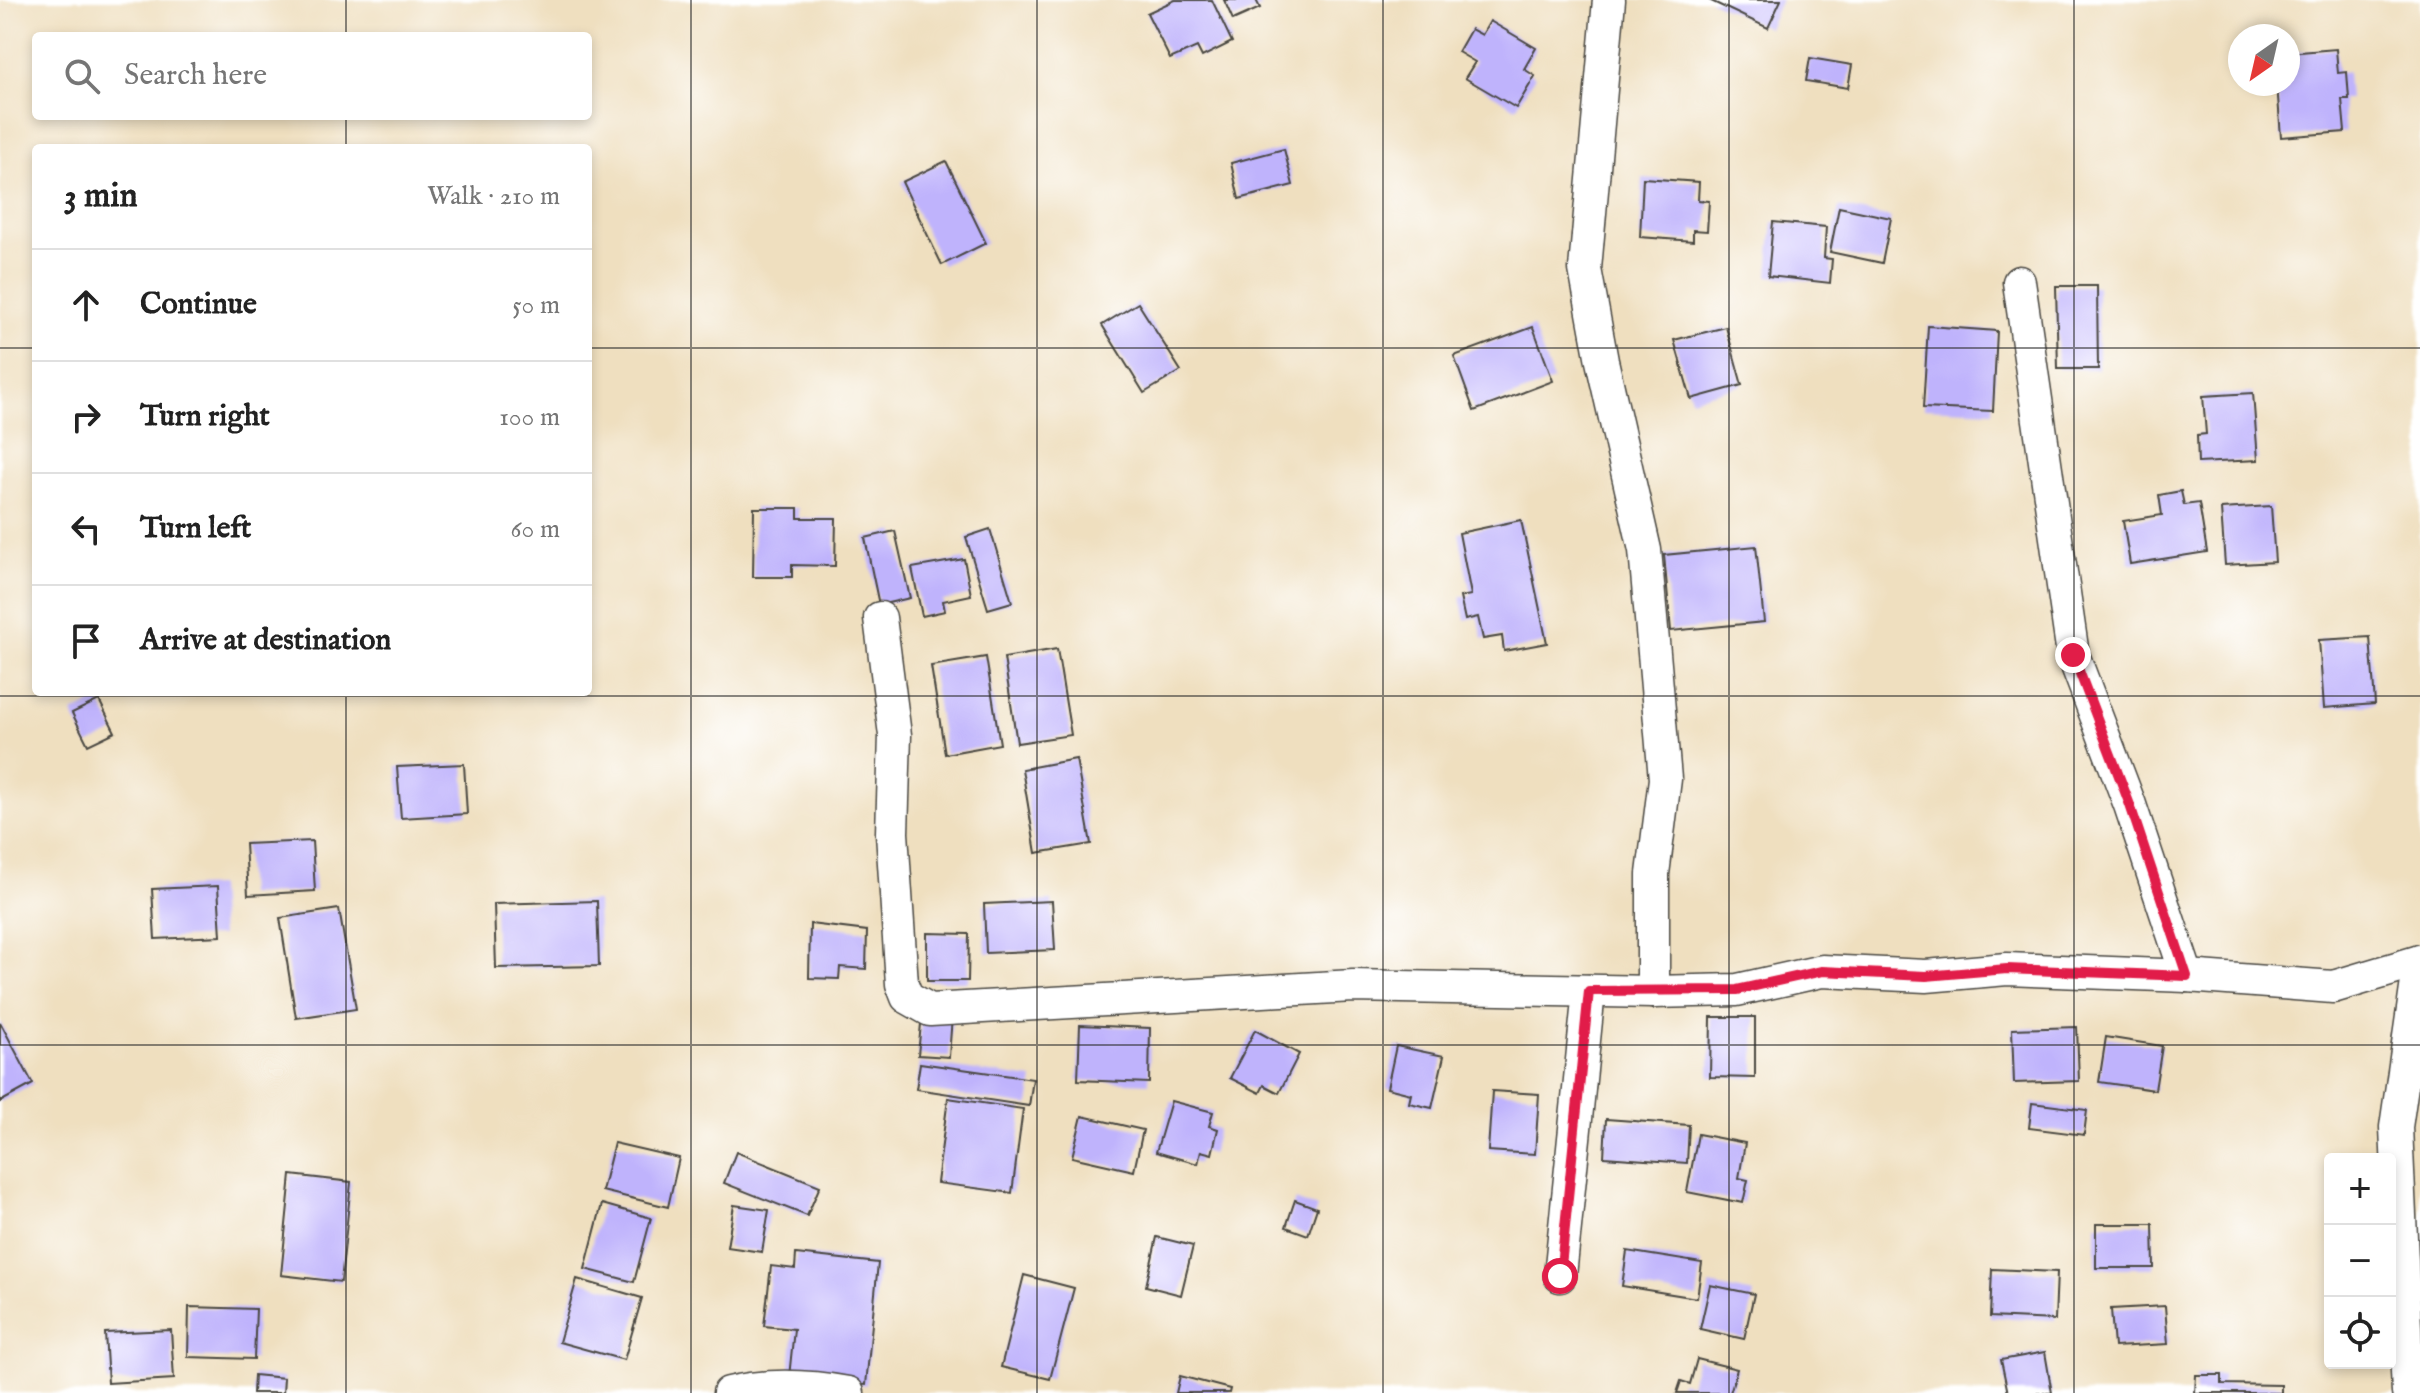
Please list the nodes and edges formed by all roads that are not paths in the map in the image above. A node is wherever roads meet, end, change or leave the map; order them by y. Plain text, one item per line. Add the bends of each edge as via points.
1 (1609, 0) edge
2 (2019, 282) dead end
3 (880, 618) dead end
4 (2420, 961) edge
5 (2187, 976) junction
6 (1589, 991) junction
7 (1653, 992) junction
8 (1560, 1276) dead end
9 (729, 1393) edge
10 (848, 1393) edge
11 (2408, 1393) edge

1 - 7 street via 1585,269 1647,565 1665,779 1653,874
2 - 5 street via 2073,655
3 - 6 street via 895,735 892,833 902,984 917,1006 1013,1007 1353,986
4 - 5 street via 2333,987
4 - 11 street via 2396,1127
5 - 7 street via 2007,969 1926,976 1822,971 1737,990
6 - 7 street
6 - 8 street
9 - 10 street via 820,1388

